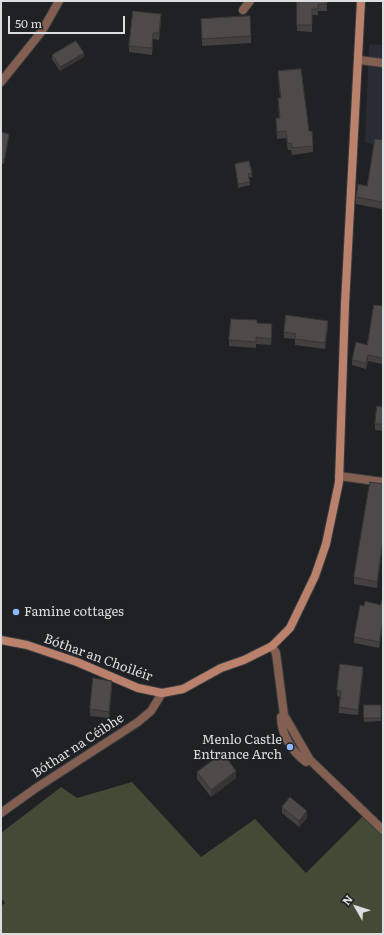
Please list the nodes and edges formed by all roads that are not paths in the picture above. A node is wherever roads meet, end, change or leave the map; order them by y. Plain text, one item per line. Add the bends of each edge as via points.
1 (59, 1) edge
2 (250, 1) edge
3 (361, 1) edge
4 (243, 10) dead end
5 (359, 60) junction
6 (383, 63) edge
7 (1, 82) edge
8 (340, 476) junction
9 (383, 482) edge
10 (1, 640) edge
11 (272, 646) junction
12 (162, 693) junction
13 (1, 813) edge
14 (383, 830) edge

1 - 7 street via 42,31
2 - 4 street
3 - 5 street, Bóthar an Choiléir
5 - 6 street
5 - 8 street, Bóthar an Choiléir via 345,304
8 - 9 street
8 - 11 street, Bóthar an Choiléir via 326,544 315,576 290,628
10 - 12 street, Bóthar an Choiléir via 27,645 77,662 138,688
11 - 12 street, Bóthar an Choiléir via 221,668 183,689
11 - 14 street via 276,653 284,715 310,760
12 - 13 street, Bóthar na Céibhe via 151,711 138,722

